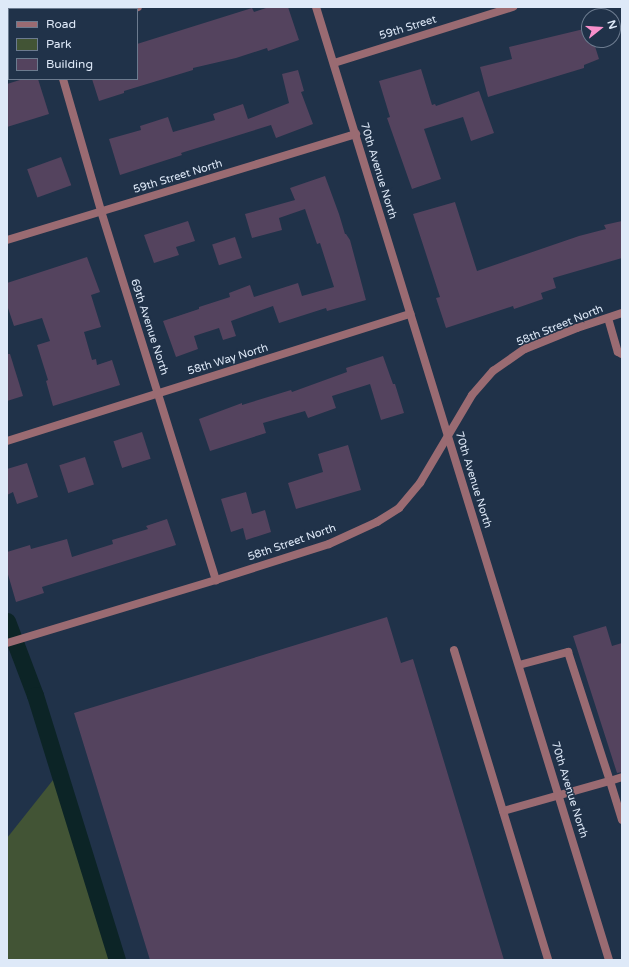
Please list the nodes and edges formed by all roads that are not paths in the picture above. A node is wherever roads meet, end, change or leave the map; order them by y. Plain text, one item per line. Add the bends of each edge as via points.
1 (316, 7) edge
2 (513, 7) edge
3 (334, 63) junction
4 (63, 80) edge
5 (356, 134) junction
6 (101, 211) junction
7 (7, 240) edge
8 (622, 313) edge
9 (411, 314) junction
10 (608, 318) junction
11 (622, 354) edge
12 (159, 393) junction
13 (448, 436) junction
14 (7, 441) edge
15 (216, 580) junction
16 (7, 643) edge
17 (454, 650) dead end
18 (519, 665) junction
19 (622, 777) edge
20 (610, 781) junction
21 (559, 794) junction
22 (503, 811) junction
23 (622, 820) edge
24 (548, 960) edge
25 (609, 960) edge

1 - 3 street, 70th Avenue North
2 - 3 street, 59th Street
3 - 5 street, 70th Avenue North
4 - 6 street, 69th Avenue North
5 - 6 street, 59th Street North
5 - 9 street, 70th Avenue North
6 - 7 street, 59th Street North
6 - 12 street, 69th Avenue North
8 - 10 street, 58th Street North
9 - 12 street, 58th Way North
9 - 13 street, 70th Avenue North
10 - 11 street via 618,352
10 - 13 street, 58th Street North via 525,349 493,371 472,395
12 - 14 street, 58th Way North
12 - 15 street, 69th Avenue North
13 - 15 street, 58th Street North via 420,483 399,508 377,522 328,544
13 - 18 street, 70th Avenue North
15 - 16 street, 58th Street North
17 - 22 street
18 - 20 street via 568,652
18 - 21 street, 70th Avenue North
19 - 20 street
20 - 21 street
20 - 23 street
21 - 22 street
21 - 25 street, 70th Avenue North
22 - 24 street

